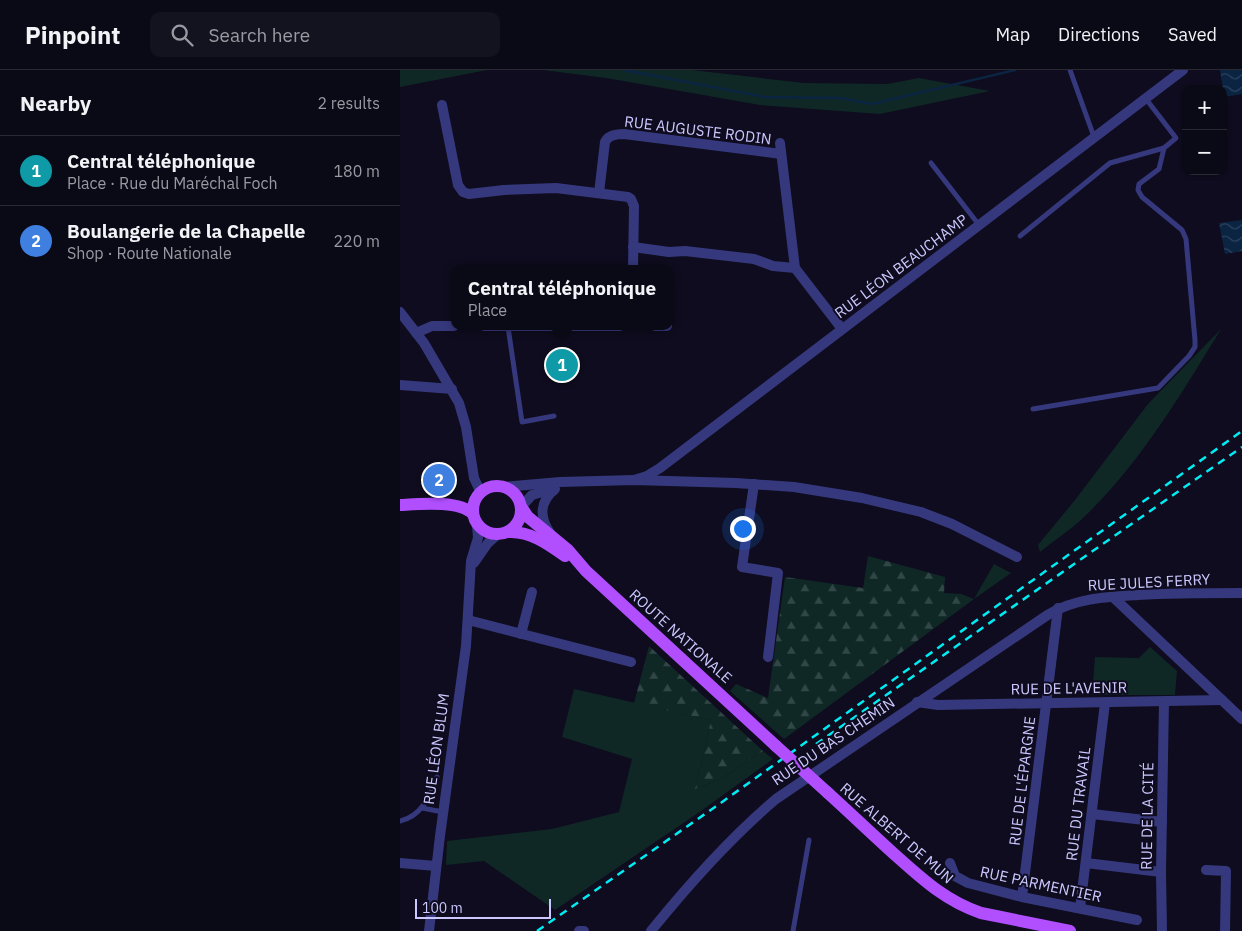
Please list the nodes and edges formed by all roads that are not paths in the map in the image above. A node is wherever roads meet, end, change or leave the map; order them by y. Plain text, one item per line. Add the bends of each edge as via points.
1 (1070, 70) edge
2 (1183, 70) edge
3 (1146, 99) junction
4 (442, 105) dead end
5 (1094, 138) junction
6 (780, 143) dead end
7 (1164, 148) junction
8 (781, 154) junction
9 (931, 163) dead end
10 (599, 193) junction
11 (979, 225) junction
12 (1020, 236) dead end
13 (633, 247) junction
14 (633, 265) edge
15 (795, 268) junction
16 (400, 312) edge
17 (451, 326) edge
18 (842, 329) junction
19 (508, 330) edge
20 (416, 333) junction
21 (400, 385) edge
22 (452, 389) junction
23 (1033, 409) dead end
24 (554, 416) dead end
25 (634, 480) junction
26 (583, 483) junction
27 (754, 484) junction
28 (504, 487) junction
29 (556, 488) junction
30 (483, 492) junction
31 (424, 504) junction
32 (400, 505) edge
33 (521, 507) junction
34 (475, 519) junction
35 (503, 533) junction
36 (554, 538) junction
37 (1017, 557) dead end
38 (470, 571) junction
39 (586, 571) junction
40 (532, 592) dead end
41 (1242, 593) edge
42 (1113, 597) junction
43 (1058, 608) junction
44 (468, 620) junction
45 (521, 634) junction
46 (768, 657) dead end
47 (631, 662) dead end
48 (1222, 700) junction
49 (917, 702) junction
50 (1164, 702) junction
51 (1046, 703) junction
52 (1105, 703) junction
53 (1242, 719) edge
54 (776, 746) joint
55 (437, 777) dead end
56 (422, 808) junction
57 (443, 812) junction
58 (1092, 814) junction
59 (400, 821) edge
60 (1162, 822) junction
61 (810, 840) dead end
62 (400, 863) edge
63 (950, 863) dead end
64 (1086, 863) junction
65 (436, 866) junction
66 (1206, 870) dead end
67 (1161, 872) junction
68 (1022, 897) junction
69 (1080, 908) junction
70 (1137, 920) dead end
71 (429, 931) edge
72 (579, 931) edge
73 (584, 931) edge
74 (651, 931) edge
75 (793, 931) edge
76 (1070, 931) edge
77 (1162, 931) edge
78 (1225, 931) edge

1 - 5 lane
2 - 3 street, RUE LÉON BEAUCHAMP
3 - 5 street, RUE LÉON BEAUCHAMP
3 - 7 lane via 1176,138
4 - 10 street via 458,185 466,194 551,188
5 - 11 street, RUE LÉON BEAUCHAMP
6 - 8 street
7 - 12 lane via 1110,163
7 - 23 lane via 1159,169 1138,184 1138,190 1182,230 1186,239 1195,347 1158,388
8 - 10 street, RUE AUGUSTE RODIN via 617,134 605,142
8 - 15 street
9 - 11 lane
10 - 13 street via 631,199 634,206
11 - 18 street, RUE LÉON BEAUCHAMP
13 - 14 street
13 - 15 street via 754,259 773,266
15 - 18 street
16 - 20 street
17 - 20 street via 432,326
18 - 25 street, RUE LÉON BEAUCHAMP via 660,468
19 - 24 lane via 522,422
20 - 22 street
21 - 22 street
22 - 30 street via 464,418 472,466
25 - 26 street
25 - 27 street
26 - 28 street
26 - 29 street
27 - 37 street via 830,493 921,512
27 - 46 street via 742,567 778,573
28 - 30 main road
28 - 33 main road via 515,493
29 - 33 street via 534,494
29 - 36 street, ROUTE NATIONALE via 546,498 542,509 544,522
30 - 31 main road
30 - 34 main road via 474,504
31 - 32 main road
31 - 34 main road via 468,509
33 - 35 main road via 518,523
33 - 36 main road, ROUTE NATIONALE
34 - 35 main road via 486,532
34 - 38 street, RUE LÉON BLUM via 478,538
35 - 38 street, RUE LÉON BLUM via 484,547
35 - 39 main road, ROUTE NATIONALE via 530,535
36 - 39 main road, ROUTE NATIONALE
38 - 44 street, RUE LÉON BLUM
39 - 54 main road, ROUTE NATIONALE
40 - 45 street
41 - 42 street, RUE JULES FERRY
42 - 43 street, RUE JULES FERRY via 1090,598
42 - 48 street
43 - 49 street, RUE DU BAS CHEMIN
43 - 51 street, RUE DE L'ÉPARGNE
44 - 45 street
44 - 57 street, RUE LÉON BLUM
45 - 47 street
48 - 50 street, RUE DE L'AVENIR
48 - 53 street
49 - 51 street, RUE DE L'AVENIR via 938,705
49 - 74 street, RUE DU BAS CHEMIN via 761,811 710,862
50 - 52 street, RUE DE L'AVENIR
50 - 60 street, RUE DE LA CITÉ
51 - 52 street, RUE DE L'AVENIR
51 - 68 street, RUE DE L'ÉPARGNE
52 - 58 street, RUE DU TRAVAIL
54 - 76 main road, RUE ALBERT DE MUN, bridge via 922,879 948,898 981,913
55 - 56 lane
56 - 57 lane
56 - 59 lane via 413,817
57 - 65 street, RUE LÉON BLUM
58 - 60 street
58 - 64 street, RUE DU TRAVAIL
60 - 67 street, RUE DE LA CITÉ
61 - 75 lane
62 - 65 street
63 - 68 street, RUE PARMENTIER via 960,880
64 - 67 street
64 - 69 street, RUE DU TRAVAIL
65 - 71 street, RUE LÉON BLUM
66 - 78 street via 1226,871
67 - 77 street, RUE DE LA CITÉ
68 - 69 street, RUE PARMENTIER
69 - 70 street, RUE PARMENTIER
72 - 73 street

